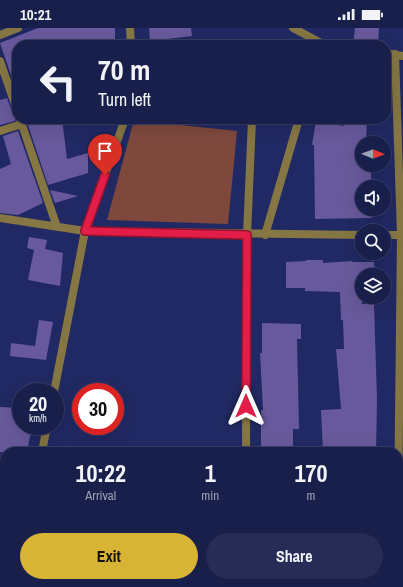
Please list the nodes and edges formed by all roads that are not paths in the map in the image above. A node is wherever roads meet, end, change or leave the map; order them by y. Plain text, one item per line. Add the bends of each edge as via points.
1 (18, 28) edge
2 (130, 28) edge
3 (293, 28) edge
4 (0, 35) edge
5 (131, 40) edge
6 (314, 40) edge
7 (399, 55) edge
8 (0, 61) edge
9 (12, 96) edge
10 (16, 124) edge
11 (22, 124) edge
12 (123, 124) edge
13 (252, 124) edge
14 (298, 124) edge
15 (0, 131) edge
16 (0, 218) edge
17 (57, 227) junction
18 (85, 231) junction
19 (247, 235) junction
20 (265, 235) junction
21 (355, 235) edge
22 (391, 235) edge
23 (402, 235) edge
24 (56, 383) edge
25 (45, 435) edge
26 (43, 447) edge
27 (246, 447) edge
28 (399, 447) edge

1 - 4 street
2 - 5 street
3 - 6 street
7 - 23 street
8 - 9 street
10 - 15 street
11 - 17 street
12 - 18 street
13 - 19 street
14 - 20 street
16 - 17 street
17 - 18 street
18 - 19 street
18 - 24 street
19 - 20 street
19 - 27 street
20 - 21 street
22 - 23 street
23 - 28 street
25 - 26 street

